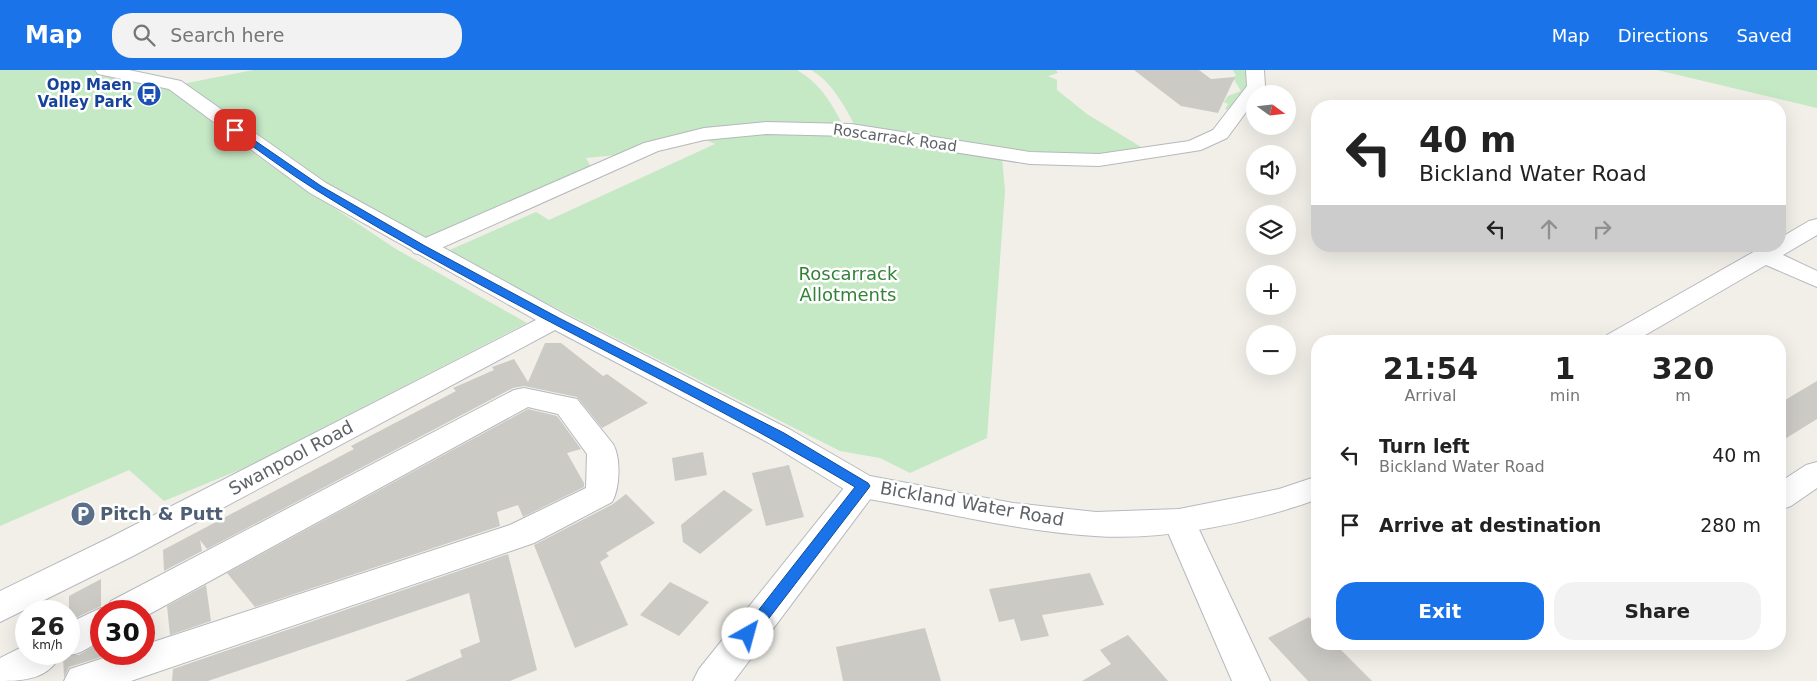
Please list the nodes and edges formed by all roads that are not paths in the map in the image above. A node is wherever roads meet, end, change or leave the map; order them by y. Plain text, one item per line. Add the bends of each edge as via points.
1 (104, 70) edge
2 (1254, 70) edge
3 (1817, 226) edge
4 (1786, 244) edge
5 (422, 248) junction
6 (1771, 252) edge
7 (1764, 256) junction
8 (1817, 280) edge
9 (555, 320) junction
10 (1626, 335) edge
11 (1817, 473) edge
12 (863, 486) junction
13 (1311, 490) edge
14 (1786, 494) edge
15 (1179, 521) junction
16 (144, 600) edge
17 (0, 607) edge
18 (155, 657) edge
19 (22, 665) edge
20 (130, 665) edge
21 (0, 677) edge
22 (82, 681) edge
23 (712, 681) edge
24 (1250, 681) edge

1 - 5 street, Bickland Water Road via 175,85 318,188
2 - 5 street, Roscarrack Road via 1256,86 1220,134 1194,146 1099,160 1030,158 850,130 766,128 704,134 651,147
3 - 4 street
5 - 9 street, Bickland Water Road
6 - 7 street
7 - 8 street
7 - 10 street
9 - 12 street, Bickland Water Road via 779,436
9 - 17 street, Swanpool Road
11 - 14 street
12 - 15 street, Bickland Water Road via 1013,515 1096,524
12 - 23 street
13 - 15 street, Bickland Water Road via 1282,500
15 - 24 street
16 - 18 street via 524,397 567,406 602,452 601,494 522,534
19 - 21 street
20 - 22 street

